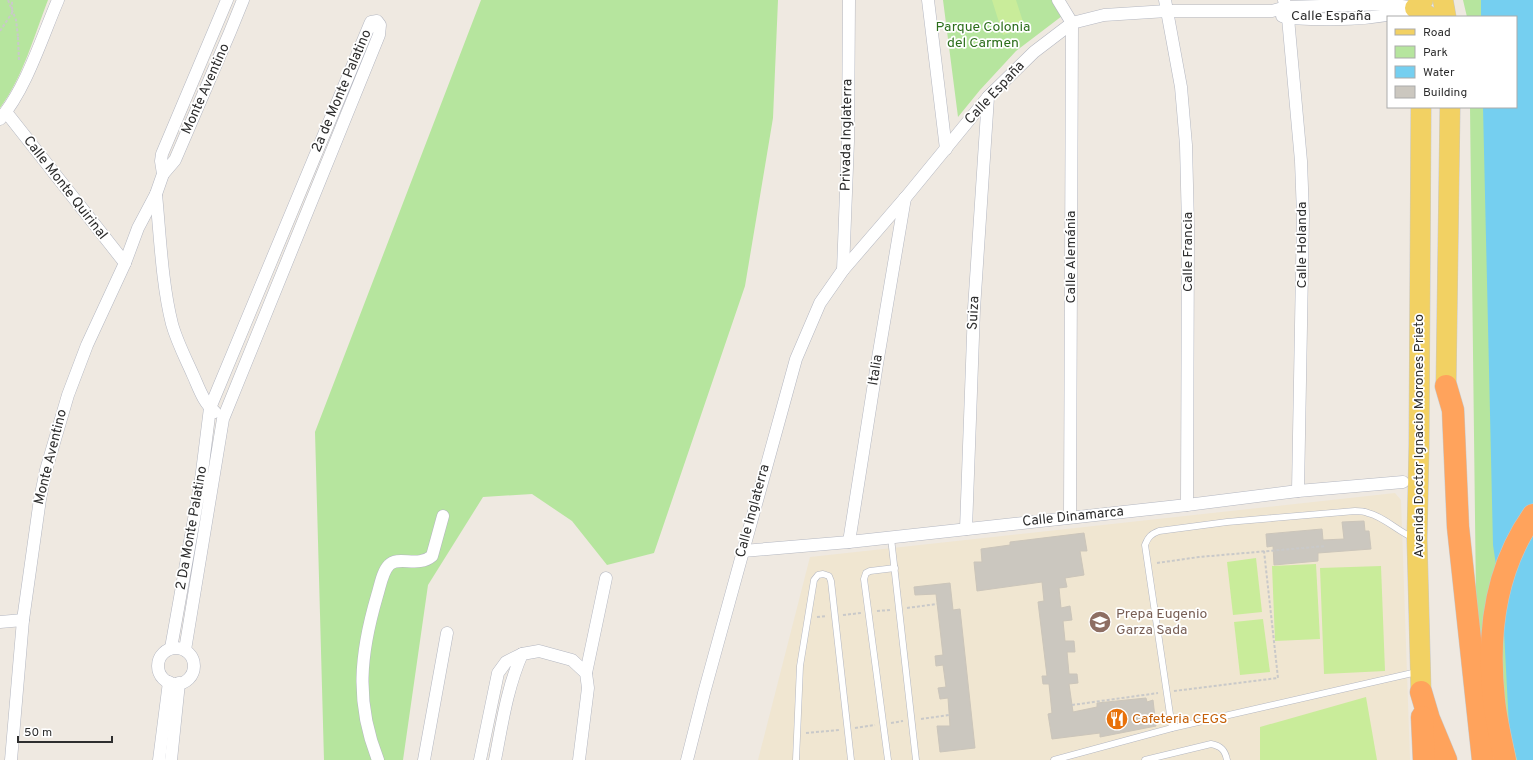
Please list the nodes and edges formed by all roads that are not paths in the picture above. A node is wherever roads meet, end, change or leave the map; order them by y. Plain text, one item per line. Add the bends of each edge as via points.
1 (58, 0) edge
2 (227, 0) edge
3 (243, 0) edge
4 (849, 0) edge
5 (928, 0) edge
6 (1058, 0) edge
7 (1443, 0) edge
8 (1166, 6) edge
9 (1286, 8) edge
10 (1419, 8) edge
11 (1446, 16) edge
12 (1072, 23) junction
13 (988, 97) junction
14 (1421, 108) edge
15 (1450, 108) edge
16 (3, 116) edge
17 (946, 149) junction
18 (163, 174) junction
19 (156, 194) junction
20 (906, 197) junction
21 (138, 228) junction
22 (161, 245) junction
23 (125, 263) junction
24 (843, 270) junction
25 (1446, 386) junction
26 (210, 408) junction
27 (223, 419) junction
28 (1403, 482) dead end
29 (1298, 491) junction
30 (1187, 505) junction
31 (1533, 514) edge
32 (443, 516) dead end
33 (1070, 517) junction
34 (966, 529) junction
35 (891, 538) junction
36 (1417, 539) junction
37 (849, 542) junction
38 (743, 551) junction
39 (895, 568) junction
40 (606, 578) dead end
41 (23, 620) junction
42 (0, 622) edge
43 (447, 634) dead end
44 (170, 648) junction
45 (185, 650) junction
46 (522, 654) junction
47 (586, 674) junction
48 (1421, 681) junction
49 (174, 683) junction
50 (1172, 728) junction
51 (11, 760) edge
52 (159, 760) edge
53 (171, 760) edge
54 (378, 760) edge
55 (424, 760) edge
56 (480, 760) edge
57 (495, 760) edge
58 (579, 760) edge
59 (687, 760) edge
60 (796, 760) edge
61 (851, 760) edge
62 (888, 760) edge
63 (916, 760) edge
64 (1054, 760) edge
65 (1145, 760) edge
66 (1227, 760) edge
67 (1424, 760) edge
68 (1446, 760) edge
69 (1468, 760) edge
70 (1483, 760) edge
71 (1505, 760) edge

1 - 16 street via 25,78
2 - 18 street, Monte Aventino via 162,154
3 - 18 street, Monte Aventino via 175,160
4 - 24 street, Privada Inglaterra via 848,141
5 - 17 street
6 - 12 street
7 - 11 main road
8 - 9 street, Calle España via 1272,11
8 - 12 street, Calle España via 1104,15
8 - 30 street, Calle Francia via 1181,87 1186,145
9 - 10 street, Calle España via 1389,4
9 - 29 street, Calle Holanda via 1301,161 1303,215
12 - 13 street, Calle España via 1034,52
12 - 33 street, Calle Alemánia
13 - 17 street, Calle España
13 - 34 street, Suiza via 974,309
14 - 36 main road, Avenida Doctor Ignacio Morones Prieto
15 - 25 main road, Avenida Doctor Ignacio Morones Prieto
16 - 23 street, Calle Monte Quirinal
17 - 20 street, Calle España
18 - 19 street, Monte Aventino
19 - 21 street, Monte Aventino
19 - 22 street
20 - 24 street, Calle España
20 - 37 street, Italia
21 - 22 street via 144,227 152,231
21 - 23 street, Monte Aventino
22 - 26 street via 172,325
23 - 41 street, Monte Aventino via 87,345 54,438 40,498
24 - 38 street, Calle Inglaterra via 820,303 796,359
25 - 69 highway via 1444,507
25 - 70 highway via 1452,410 1458,527
26 - 27 street
26 - 27 street, 2a de Monte Palatino via 370,24 377,20 380,25 378,35
26 - 44 street, 2 Da Monte Palatino via 201,480
27 - 45 street, 2 Da Monte Palatino
28 - 29 street, Calle Dinamarca
29 - 30 street, Calle Dinamarca
30 - 33 street, Calle Dinamarca
31 - 71 highway via 1508,560 1497,599 1492,634 1494,702
32 - 54 street via 432,556 426,561 396,561 389,564 372,615 365,644 362,700 367,728
33 - 34 street, Calle Dinamarca
34 - 35 street, Calle Dinamarca
35 - 37 street, Calle Dinamarca
35 - 39 lane
36 - 48 main road, Avenida Doctor Ignacio Morones Prieto
36 - 50 lane via 1380,518 1355,511 1227,522 1159,530 1152,534 1145,545
37 - 38 street, Calle Dinamarca
38 - 59 street, Calle Inglaterra
39 - 62 lane via 870,571 864,579
39 - 63 lane
40 - 47 street
41 - 42 street
41 - 51 street, Monte Aventino
43 - 55 street
44 - 45 street
44 - 49 street via 159,663 161,674
45 - 49 street via 192,658 194,669 188,678
46 - 47 street via 539,651 572,660
46 - 56 street via 506,662 498,673
46 - 57 street via 509,690
47 - 58 street via 588,688
48 - 50 lane via 1310,696
48 - 67 highway
48 - 68 highway, Avenida Doctor Ignacio Morones Prieto via 1429,719
49 - 52 street
49 - 53 street
50 - 64 lane
60 - 61 lane via 800,666 814,580 823,574 829,576 831,581
65 - 66 lane via 1211,744 1223,750

